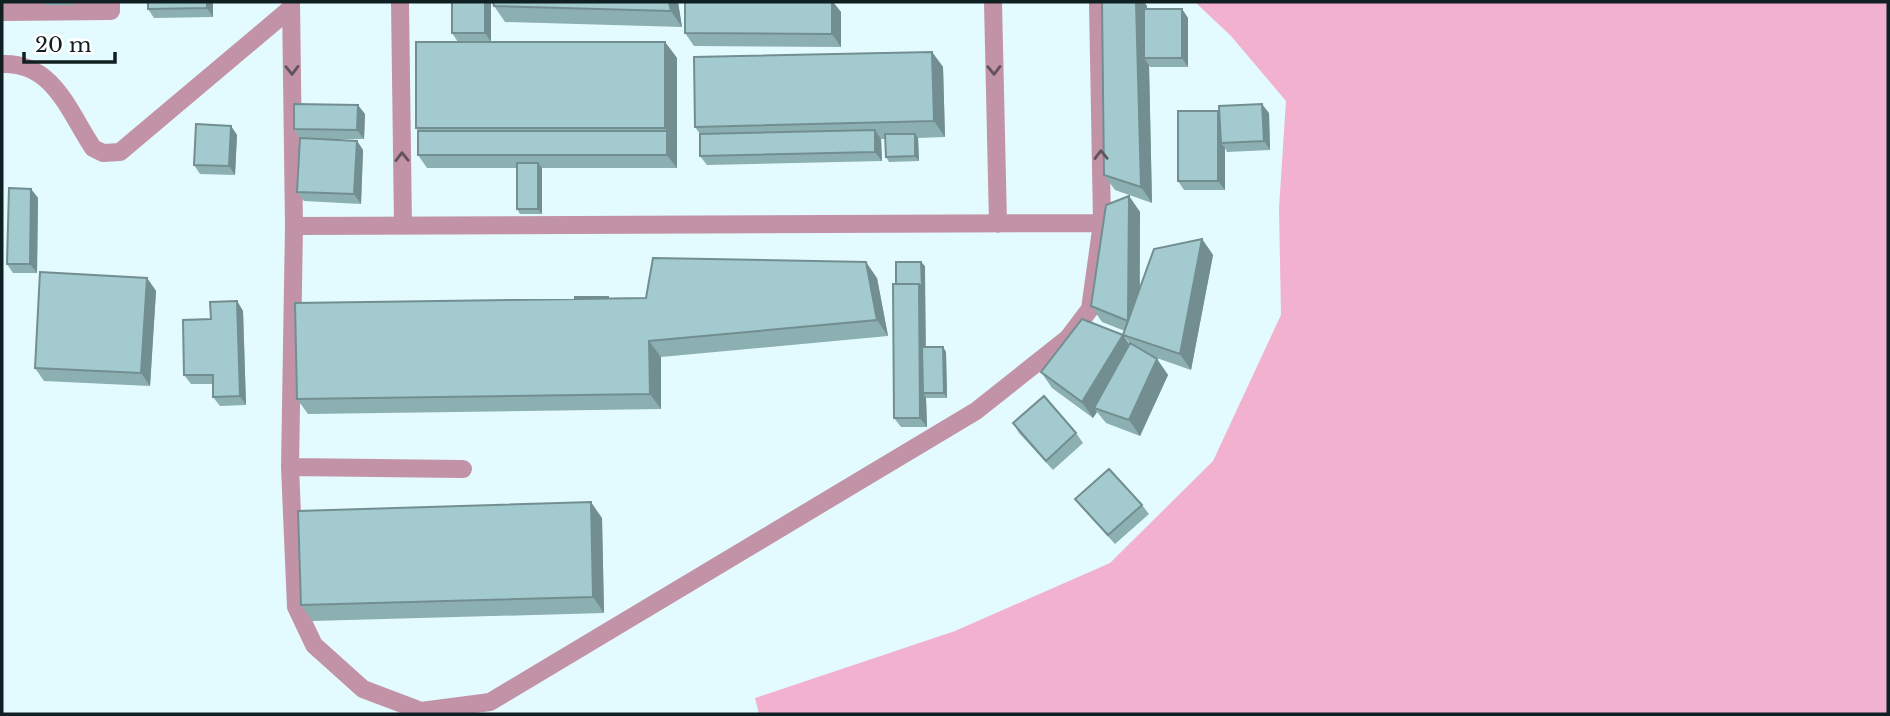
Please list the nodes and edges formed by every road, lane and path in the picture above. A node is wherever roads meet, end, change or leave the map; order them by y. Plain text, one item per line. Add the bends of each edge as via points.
1 (111, 2) edge
2 (400, 2) edge
3 (993, 2) edge
4 (1098, 2) edge
5 (291, 5) edge
6 (2, 12) edge
7 (2, 64) edge
8 (1101, 223) junction
9 (998, 224) junction
10 (294, 226) junction
11 (403, 226) junction
12 (290, 467) junction
13 (463, 469) dead end

1 - 6 lane via 111,11
11 -> 2 lane
3 -> 9 lane
8 -> 4 lane
5 - 7 lane via 120,152 93,148 47,78 32,67
5 -> 10 lane
8 - 9 lane
8 - 12 lane via 1090,309 1068,338 996,395 490,702 421,711 363,689 314,645 296,607
9 - 11 lane
10 - 11 lane
10 - 12 lane
12 - 13 lane

